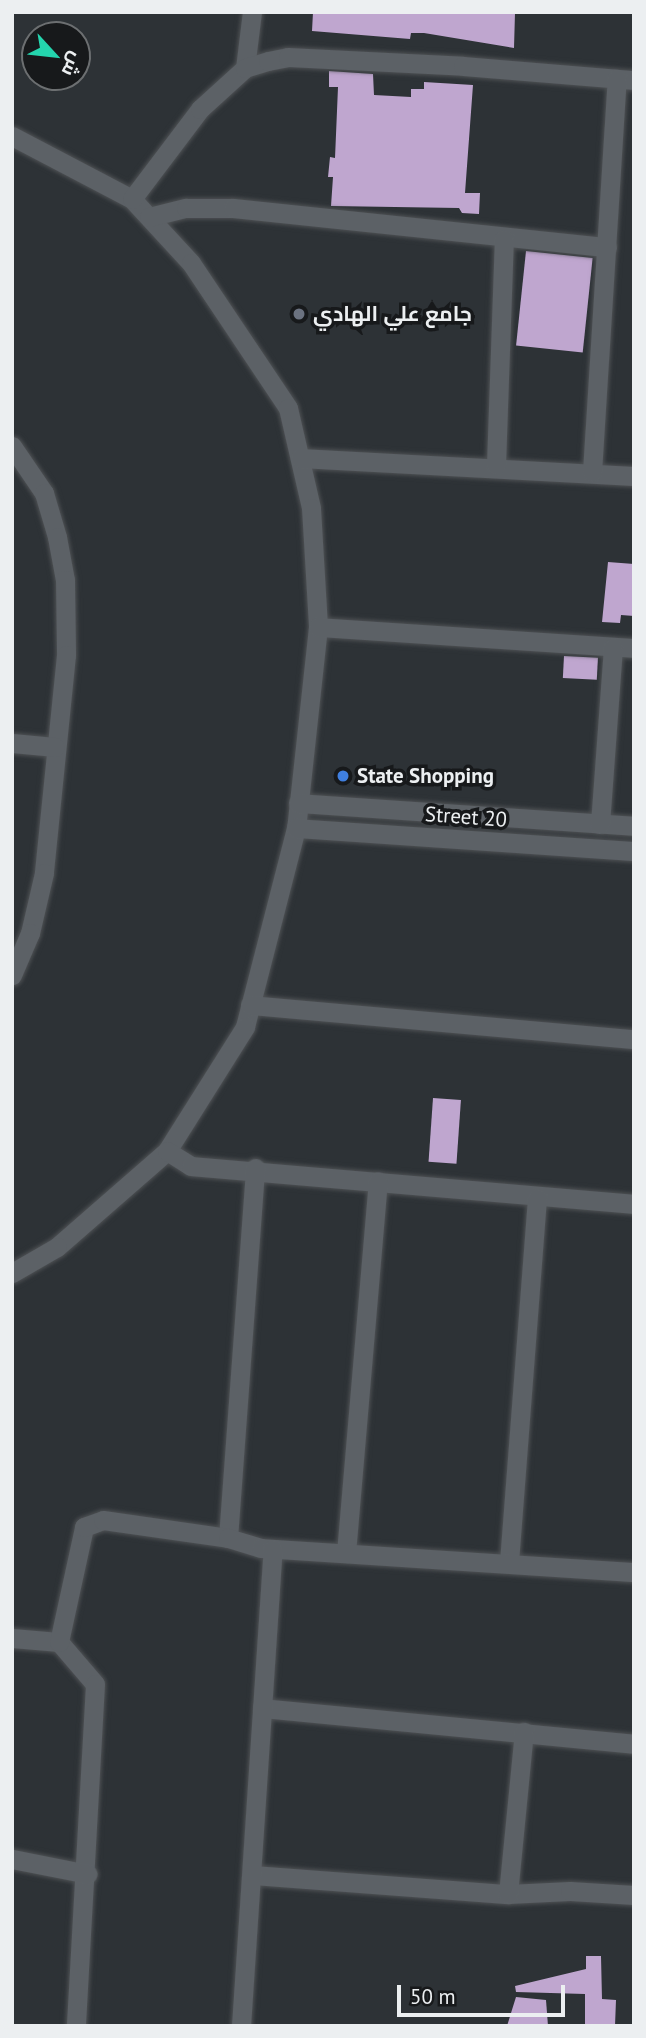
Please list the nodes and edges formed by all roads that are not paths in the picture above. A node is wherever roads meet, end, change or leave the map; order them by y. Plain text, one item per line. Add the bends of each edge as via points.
1 (252, 12) edge
2 (245, 68) junction
3 (626, 80) edge
4 (14, 141) edge
5 (132, 199) junction
6 (149, 217) junction
7 (503, 239) junction
8 (607, 247) junction
9 (12, 446) edge
10 (300, 458) junction
11 (496, 465) junction
12 (592, 472) junction
13 (634, 476) edge
14 (318, 627) junction
15 (613, 647) junction
16 (634, 648) edge
17 (12, 743) edge
18 (54, 747) junction
19 (298, 803) junction
20 (600, 824) junction
21 (634, 826) edge
22 (296, 828) junction
23 (634, 851) edge
24 (12, 975) edge
25 (250, 1005) junction
26 (634, 1040) edge
27 (167, 1151) junction
28 (256, 1168) junction
29 (378, 1181) junction
30 (537, 1198) junction
31 (634, 1204) edge
32 (12, 1273) edge
33 (228, 1538) junction
34 (273, 1549) junction
35 (346, 1553) junction
36 (509, 1562) junction
37 (634, 1572) edge
38 (12, 1638) edge
39 (59, 1642) junction
40 (262, 1708) junction
41 (524, 1732) junction
42 (634, 1744) edge
43 (12, 1858) edge
44 (88, 1874) junction
45 (253, 1875) junction
46 (508, 1894) junction
47 (634, 1895) edge
48 (76, 2026) edge
49 (241, 2026) edge

1 - 2 street
2 - 3 street via 288,57
2 - 5 street via 200,109
3 - 8 street
4 - 5 street
5 - 6 street
6 - 7 street via 203,206
6 - 10 street via 191,263 281,397
7 - 8 street
7 - 11 street
8 - 12 street
9 - 18 street via 44,493 65,580 66,655
10 - 11 street via 438,467
10 - 14 street via 315,546
11 - 12 street
12 - 13 street
14 - 15 street
14 - 19 street
15 - 16 street
15 - 20 street
17 - 18 street
18 - 24 street via 44,873 30,933
19 - 20 street, Street 20
19 - 22 street
20 - 21 street, Street 20
22 - 23 street, Street 20
22 - 25 street
25 - 26 street
25 - 27 street via 245,1027
27 - 28 street via 191,1166
27 - 32 street via 57,1247
28 - 29 street
28 - 33 street
29 - 30 street
29 - 35 street
30 - 31 street
30 - 36 street
33 - 34 street via 242,1546
33 - 39 street via 103,1520 84,1527
34 - 35 street
34 - 40 street
35 - 36 street
36 - 37 street
38 - 39 street
39 - 44 street via 95,1684
40 - 41 street
40 - 45 street
41 - 42 street
41 - 46 street
43 - 44 street
44 - 48 street
45 - 46 street
45 - 49 street
46 - 47 street

